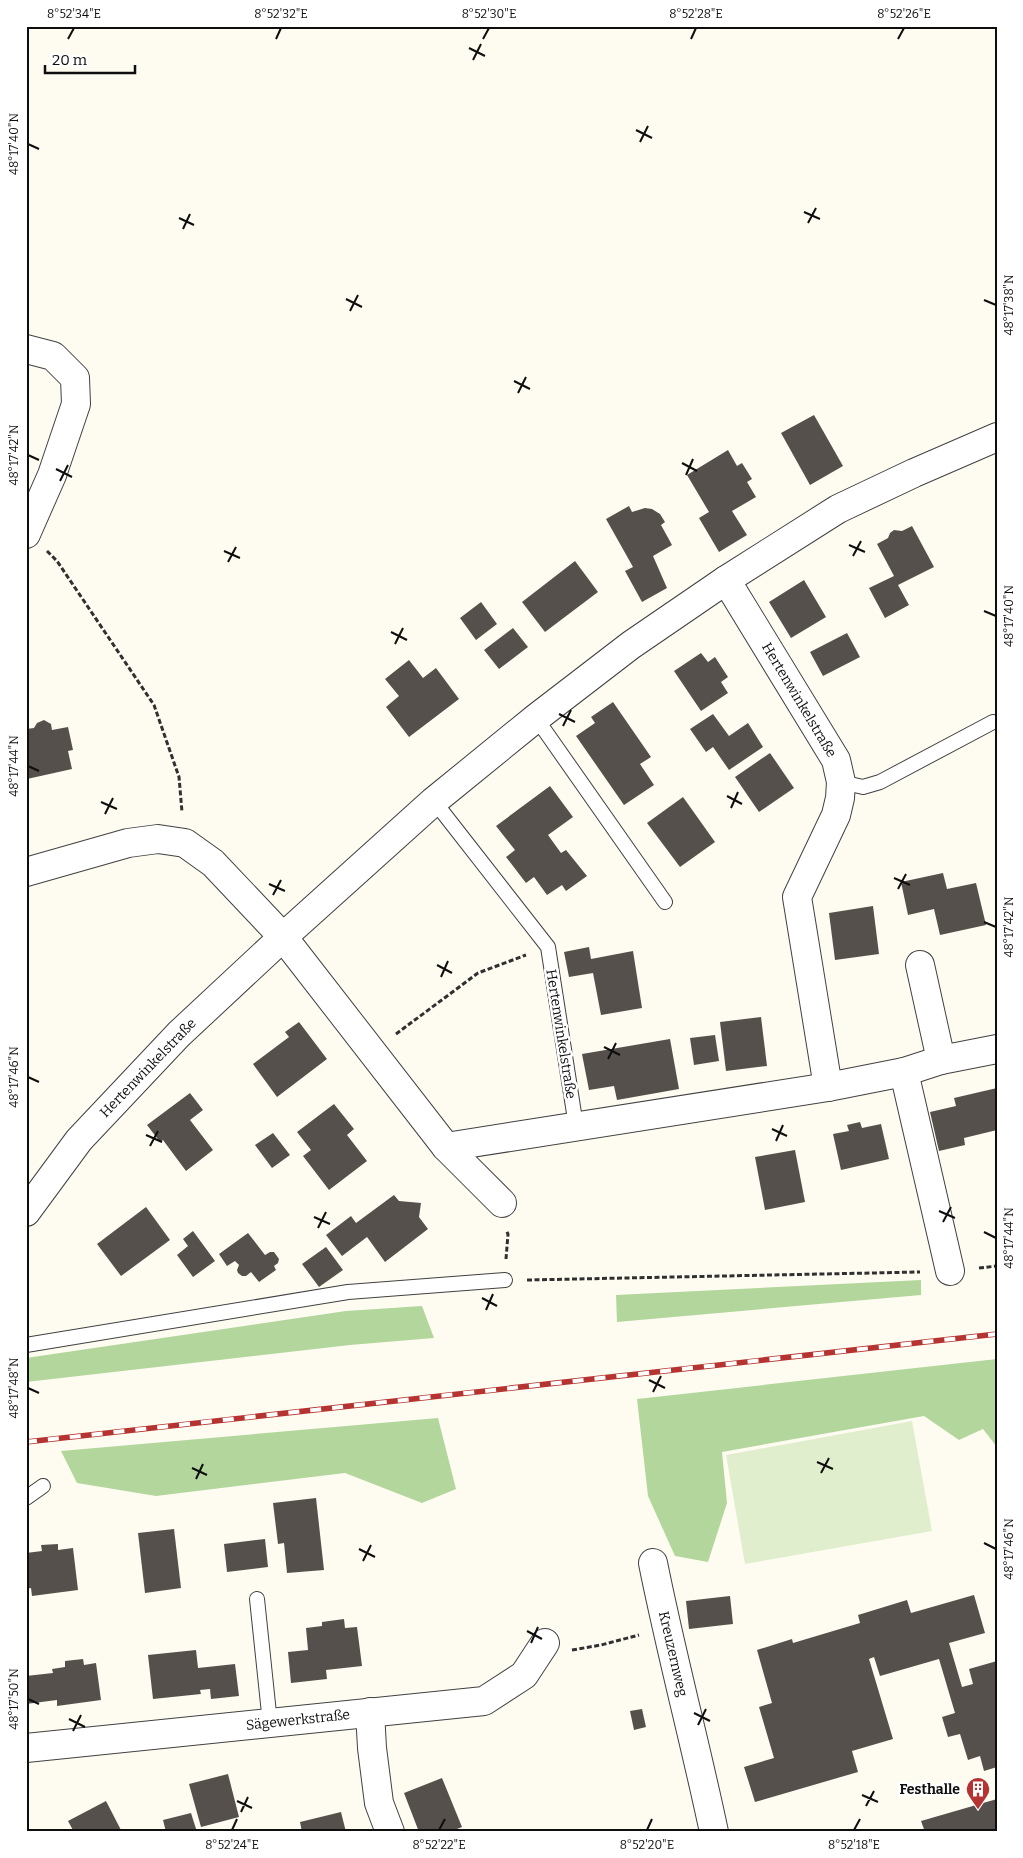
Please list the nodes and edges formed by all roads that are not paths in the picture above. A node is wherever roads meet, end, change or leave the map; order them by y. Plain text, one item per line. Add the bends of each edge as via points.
1 (26, 349) edge
2 (997, 437) edge
3 (27, 533) edge
4 (726, 580) junction
5 (536, 718) junction
6 (993, 722) dead end
7 (841, 782) junction
8 (434, 801) junction
9 (26, 872) edge
10 (665, 902) dead end
11 (283, 937) junction
12 (920, 965) dead end
13 (997, 1048) edge
14 (941, 1060) junction
15 (904, 1072) junction
16 (828, 1087) junction
17 (576, 1126) junction
18 (446, 1147) junction
19 (502, 1202) road end
20 (26, 1212) edge
21 (950, 1271) road end
22 (505, 1280) road end
23 (26, 1345) edge
24 (43, 1486) dead end
25 (26, 1498) edge
26 (653, 1563) dead end
27 (257, 1599) dead end
28 (545, 1643) road end
29 (370, 1712) junction
30 (270, 1723) junction
31 (26, 1748) edge
32 (390, 1832) edge
33 (714, 1832) edge

1 - 3 street via 53,356 75,378 76,404 52,475
2 - 4 street, Hertenwinkelstraße via 838,509
4 - 5 street, Hertenwinkelstraße via 631,645
4 - 7 street, Hertenwinkelstraße via 836,760
5 - 8 street, Hertenwinkelstraße
5 - 10 lane
6 - 7 lane via 880,782 863,787
7 - 16 street, Hertenwinkelstraße via 836,815 797,897
8 - 11 street, Hertenwinkelstraße
8 - 17 lane, Hertenwinkelstraße via 548,947
9 - 11 street via 128,843 158,839 185,843 213,863
11 - 18 street
11 - 20 street, Hertenwinkelstraße via 179,1034 79,1140
12 - 14 street
13 - 14 street
14 - 15 street
15 - 16 street
15 - 21 street
16 - 17 street
17 - 18 street
18 - 19 street
22 - 23 lane via 348,1292
24 - 25 lane
26 - 33 street, Kreuzernweg
27 - 30 lane
28 - 29 street, Sägewerkstraße via 524,1675 484,1701
29 - 30 street, Sägewerkstraße
29 - 32 street via 379,1803
30 - 31 street, Sägewerkstraße

